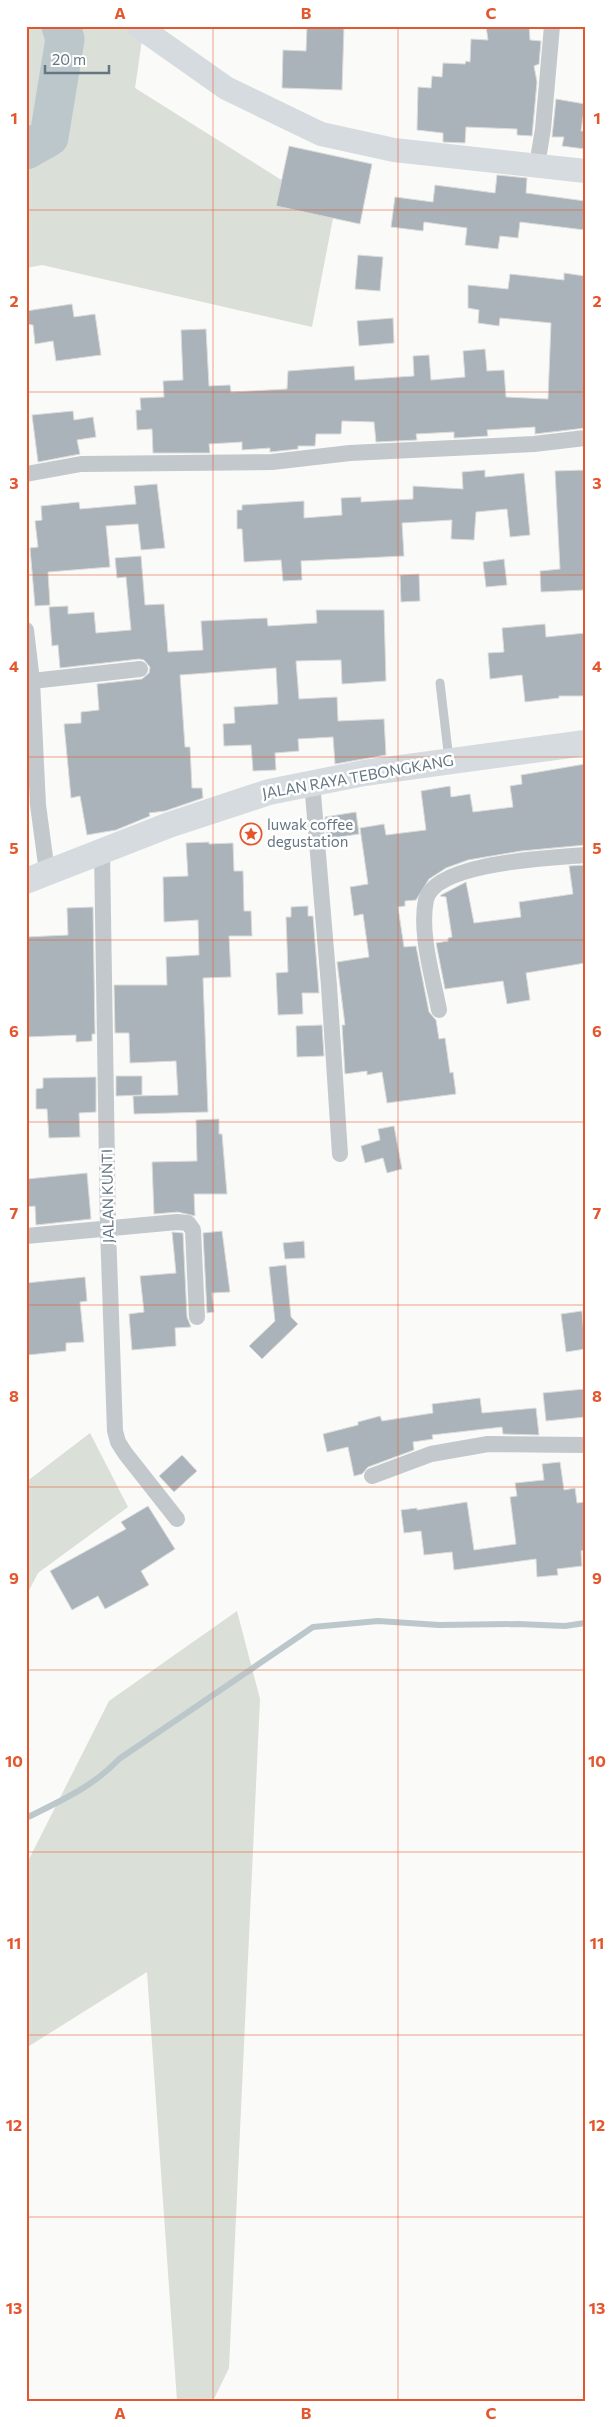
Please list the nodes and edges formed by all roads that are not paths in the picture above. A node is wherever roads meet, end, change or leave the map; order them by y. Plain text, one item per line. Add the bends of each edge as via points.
1 (138, 26) edge
2 (552, 26) edge
3 (537, 165) junction
4 (585, 171) edge
5 (585, 438) edge
6 (26, 474) edge
7 (26, 630) edge
8 (140, 669) dead end
9 (32, 681) junction
10 (440, 682) dead end
11 (30, 724) edge
12 (585, 743) edge
13 (449, 760) junction
14 (312, 782) junction
15 (102, 851) junction
16 (585, 855) edge
17 (37, 877) edge
18 (439, 1010) dead end
19 (340, 1154) dead end
20 (108, 1229) junction
21 (26, 1236) edge
22 (197, 1317) dead end
23 (585, 1445) edge
24 (372, 1476) dead end
25 (177, 1519) dead end

1 - 3 main road via 226,88 321,134 394,150
2 - 3 street
3 - 4 main road
5 - 6 street via 534,444 350,453 272,462 81,464
7 - 9 street
8 - 9 street
9 - 11 street
10 - 13 lane
11 - 17 street via 38,804
12 - 13 main road, JALAN RAYA TEBONGKANG
13 - 14 main road, JALAN RAYA TEBONGKANG
14 - 15 main road, JALAN RAYA TEBONGKANG via 239,800
14 - 19 street
15 - 17 main road, JALAN RAYA TEBONGKANG
15 - 20 street, JALAN KUNTI
16 - 18 street via 487,866 448,876 434,885 427,898 424,923
20 - 21 street
20 - 22 street via 188,1223 193,1230
20 - 25 street, JALAN KUNTI via 118,1442
23 - 24 street via 488,1444 431,1454

